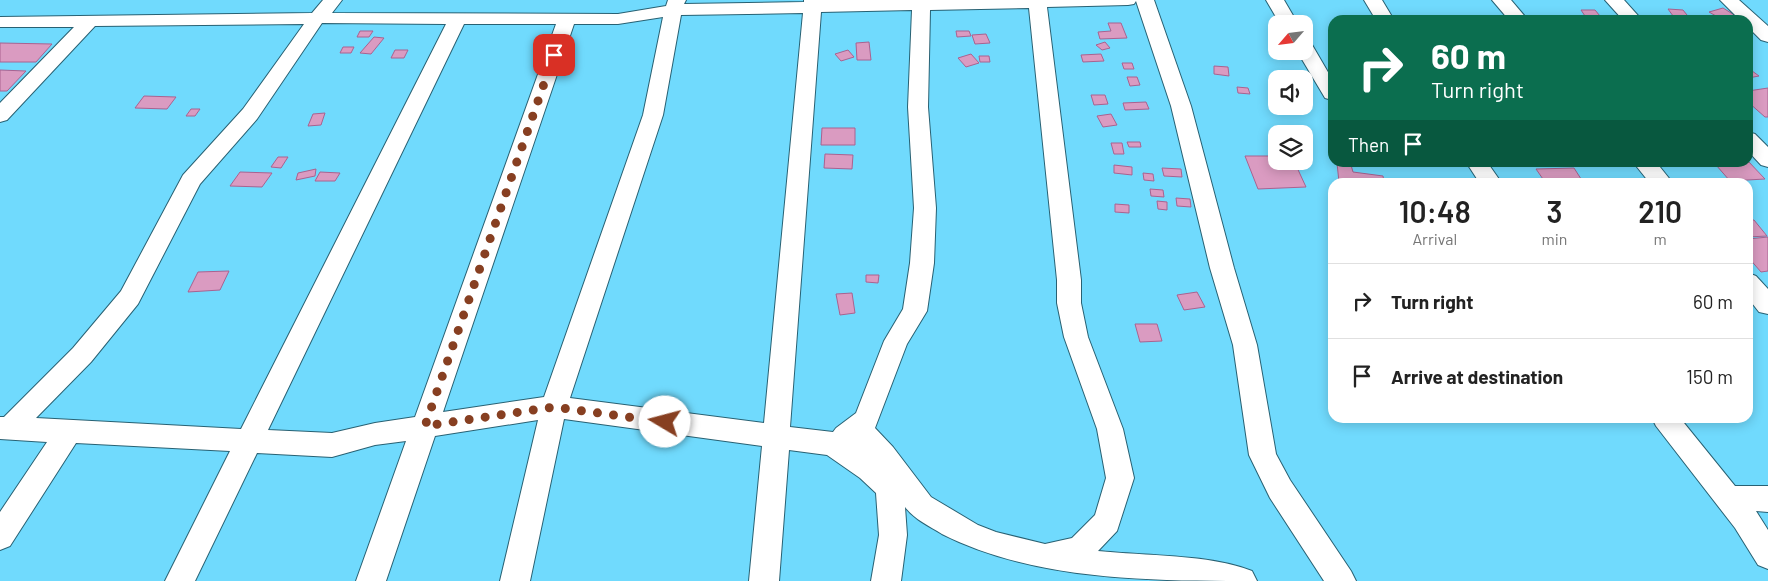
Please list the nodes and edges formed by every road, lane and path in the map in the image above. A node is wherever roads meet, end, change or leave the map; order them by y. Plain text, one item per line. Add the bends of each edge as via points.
1 (333, 0) edge
2 (1128, 0) edge
3 (1145, 0) edge
4 (1275, 0) edge
5 (1374, 0) edge
6 (1501, 0) edge
7 (1614, 0) edge
8 (1729, 0) edge
9 (1037, 1) edge
10 (921, 2) edge
11 (813, 3) edge
12 (675, 5) edge
13 (1284, 15) edge
14 (1382, 15) edge
15 (1514, 15) edge
16 (1628, 15) edge
17 (1745, 15) edge
18 (317, 18) junction
19 (458, 18) junction
20 (567, 18) junction
21 (0, 22) edge
22 (89, 22) junction
23 (1753, 22) edge
24 (1768, 36) edge
25 (1311, 60) edge
26 (1328, 87) edge
27 (0, 114) edge
28 (1753, 144) edge
29 (1768, 160) edge
30 (1480, 167) edge
31 (1648, 167) edge
32 (1487, 178) edge
33 (1657, 178) edge
34 (1753, 288) edge
35 (1768, 305) edge
36 (554, 407) junction
37 (1669, 423) edge
38 (425, 426) junction
39 (5, 428) edge
40 (858, 428) junction
41 (69, 431) junction
42 (776, 437) junction
43 (250, 441) junction
44 (833, 444) junction
45 (1728, 498) junction
46 (1768, 499) edge
47 (0, 537) edge
48 (1768, 555) edge
49 (1045, 558) junction
50 (180, 581) edge
51 (371, 581) edge
52 (515, 581) edge
53 (764, 581) edge
54 (886, 581) edge
55 (1242, 581) edge
56 (1340, 581) edge

1 - 18 street
2 - 9 street
3 - 56 street via 1181,106 1245,345 1263,455 1280,489
4 - 13 street
5 - 14 street
6 - 15 street
7 - 16 street
8 - 17 street
9 - 10 street
9 - 49 street via 1069,303 1076,337 1110,429 1120,478 1107,522 1080,549
10 - 11 street
10 - 40 street via 918,107 925,208 915,311 896,341 866,420
11 - 12 street
11 - 42 street
12 - 20 street via 618,19
12 - 36 street via 652,115
18 - 19 street
18 - 22 street
18 - 39 street via 250,114 191,180 130,297 82,355
19 - 20 street
19 - 43 street
20 - 38 street
21 - 22 street
22 - 27 street
23 - 24 street
25 - 26 street
28 - 29 street
30 - 32 street
31 - 33 street
34 - 35 street
36 - 38 street
36 - 42 street
36 - 52 street
37 - 45 street
38 - 43 street via 332,445
38 - 51 street
39 - 41 street
40 - 44 street
40 - 49 street via 921,506 968,534
41 - 43 street
41 - 47 street
42 - 44 street
42 - 53 street
43 - 50 street
44 - 54 street via 870,469 890,488 893,535
45 - 46 street
45 - 48 street
49 - 55 street via 1134,570 1180,571

